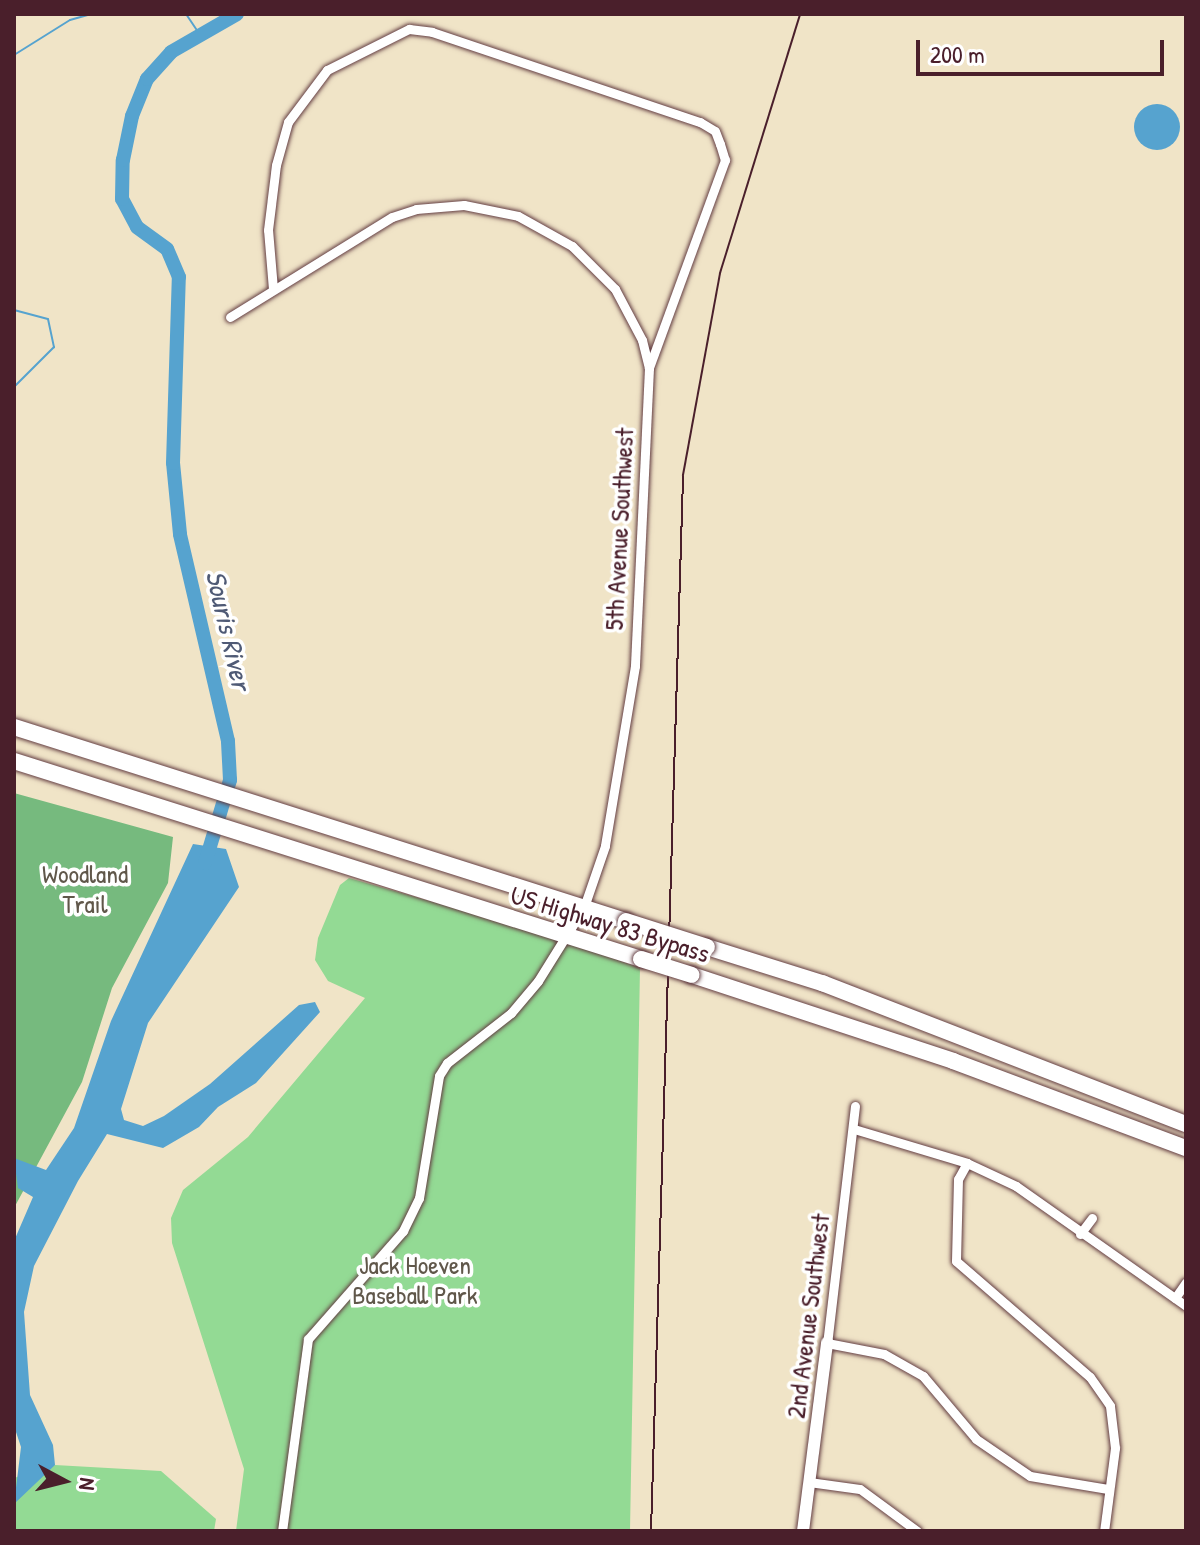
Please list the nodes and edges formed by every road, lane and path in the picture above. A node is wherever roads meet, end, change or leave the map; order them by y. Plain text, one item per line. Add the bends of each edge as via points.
1 (273, 289) junction
2 (230, 317) dead end
3 (649, 368) junction
4 (14, 727) edge
5 (14, 761) edge
6 (584, 907) junction
7 (563, 934) junction
8 (855, 1106) dead end
9 (1186, 1124) edge
10 (854, 1129) junction
11 (1186, 1148) edge
12 (967, 1163) junction
13 (1092, 1218) dead end
14 (1080, 1234) junction
15 (1186, 1282) edge
16 (1175, 1298) junction
17 (1186, 1306) edge
18 (827, 1343) junction
19 (809, 1482) junction
20 (1108, 1489) junction
21 (282, 1531) edge
22 (803, 1531) edge
23 (917, 1531) edge
24 (1104, 1531) edge

1 - 2 street
1 - 3 street via 392,217 441,205 492,209 545,228 593,266 629,313
1 - 3 street, 5th Avenue Southwest via 268,230 288,122 327,70 409,29 424,31 715,131 725,160
3 - 6 street, 5th Avenue Southwest via 635,666 613,813
4 - 6 highway, US Highway 83 Bypass
5 - 7 highway, US Highway 83 Bypass
6 - 7 street
6 - 9 highway, US Highway 83 Bypass, bridge via 822,983
7 - 11 highway, US Highway 83 Bypass, bridge via 938,1056
7 - 21 street via 523,1002 447,1063 434,1092 412,1216 308,1339
8 - 10 street, 2nd Avenue Southwest
10 - 12 street
10 - 18 street, 2nd Avenue Southwest
12 - 14 street via 1016,1186
12 - 20 street via 958,1179 956,1261 1090,1377 1110,1406 1115,1448
13 - 14 street
14 - 16 street
15 - 16 street
16 - 17 street
18 - 19 street, 2nd Avenue Southwest
18 - 20 street via 884,1354 923,1376 976,1439 1030,1476
19 - 22 street, 2nd Avenue Southwest
19 - 23 street via 860,1489
20 - 24 street

